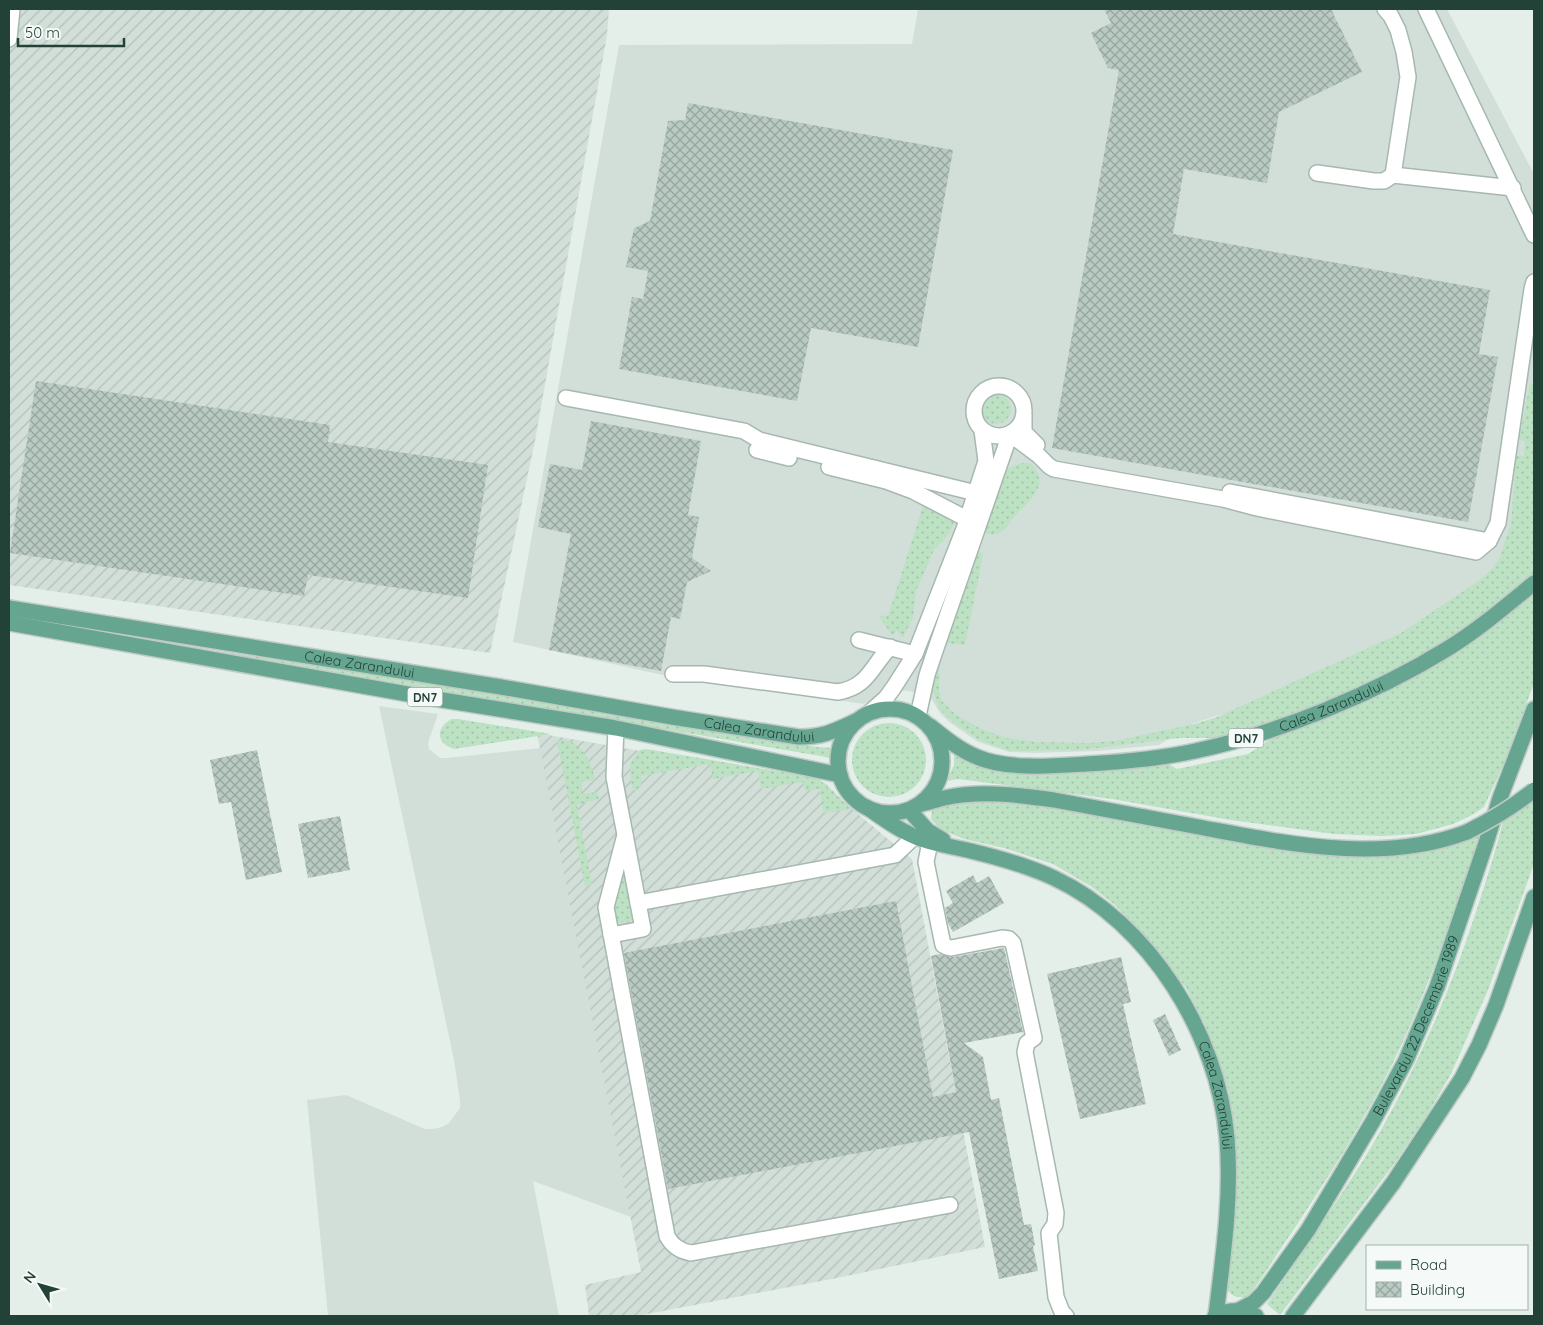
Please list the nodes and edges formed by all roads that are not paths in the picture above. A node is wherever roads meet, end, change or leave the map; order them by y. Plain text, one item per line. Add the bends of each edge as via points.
1 (12, 9) edge
2 (1385, 9) edge
3 (1426, 9) edge
4 (9, 39) edge
5 (1317, 173) dead end
6 (1393, 175) junction
7 (1512, 188) junction
8 (1534, 235) edge
9 (1534, 282) edge
10 (566, 398) dead end
11 (1024, 415) junction
12 (982, 430) junction
13 (1010, 434) junction
14 (758, 445) junction
15 (976, 493) junction
16 (967, 519) junction
17 (1490, 541) junction
18 (1534, 582) edge
19 (9, 608) edge
20 (9, 623) edge
21 (859, 640) dead end
22 (890, 647) junction
23 (915, 654) junction
24 (672, 674) dead end
25 (1534, 710) edge
26 (869, 712) junction
27 (918, 716) junction
28 (856, 721) junction
29 (930, 726) junction
30 (616, 728) junction
31 (840, 775) junction
32 (1534, 790) edge
33 (868, 808) junction
34 (914, 808) junction
35 (625, 835) junction
36 (922, 839) junction
37 (970, 851) junction
38 (1534, 897) edge
39 (638, 903) junction
40 (611, 935) junction
41 (950, 1205) dead end
42 (1239, 1310) junction
43 (1066, 1316) edge
44 (1215, 1316) edge
45 (1256, 1316) edge
46 (1293, 1316) edge

1 - 4 street
2 - 6 street via 1398,30 1408,77
3 - 7 street
5 - 6 street via 1374,181 1384,181
6 - 7 street
7 - 8 street
9 - 17 street via 1498,523
10 - 14 street via 744,431
11 - 12 street via 1022,401 1013,390 993,387 981,394 974,407
11 - 13 street via 1017,429
11 - 17 street via 1024,432 1055,462
12 - 13 street via 992,436
12 - 15 street via 986,461
13 - 17 street via 1054,469 1223,499 1476,552
13 - 27 street via 939,638
14 - 15 street
14 - 16 street via 886,481 929,498
15 - 16 street
16 - 23 street
18 - 29 main road, Calea Zarandului / DN7 via 1497,614 1447,649 1394,678 1324,711 1194,752 1134,761 1056,766 996,763 964,751
19 - 28 main road, Calea Zarandului / DN7 via 799,737 829,734
20 - 30 main road, Calea Zarandului / DN7
21 - 22 street
22 - 23 street
22 - 24 street via 862,683 838,692 704,674
23 - 26 street via 886,698
25 - 42 main road, Bulevardul 22 Decembrie 1989 via 1500,798 1437,987 1406,1060 1308,1230 1263,1294
26 - 27 main road, Calea Zarandului / DN7 via 886,708
26 - 28 main road, Calea Zarandului / DN7
27 - 29 main road, Calea Zarandului / DN7
28 - 31 main road, Calea Zarandului / DN7 via 840,747
29 - 34 main road, Calea Zarandului / DN7 via 938,739 942,769 930,796
30 - 31 main road, Calea Zarandului / DN7
30 - 35 street via 614,777
31 - 33 main road, Calea Zarandului / DN7 via 855,800
32 - 34 main road, Calea Zarandului / DN7, bridge via 1503,813 1467,832 1448,839 1375,849 1259,839 1024,796 963,795
33 - 34 main road, Calea Zarandului / DN7 via 884,813
33 - 36 main road, Calea Zarandului via 903,831
34 - 37 main road, Calea Zarandului via 928,831
35 - 39 street
35 - 40 street via 606,907
36 - 37 main road, Calea Zarandului
36 - 39 street via 895,855
36 - 43 street via 943,945 951,948 1002,938 1013,943 1034,1038 1027,1044 1025,1052 1056,1213 1055,1224 1049,1233 1056,1297
37 - 44 main road, Calea Zarandului via 1027,867 1086,896 1131,934 1166,976 1186,1008 1216,1081 1227,1138 1227,1214
38 - 46 main road via 1496,1006 1462,1078 1393,1183
39 - 40 street via 643,929
40 - 41 street via 667,1236 673,1245 692,1253
42 - 44 main road, Bulevardul 22 Decembrie 1989
42 - 45 main road

